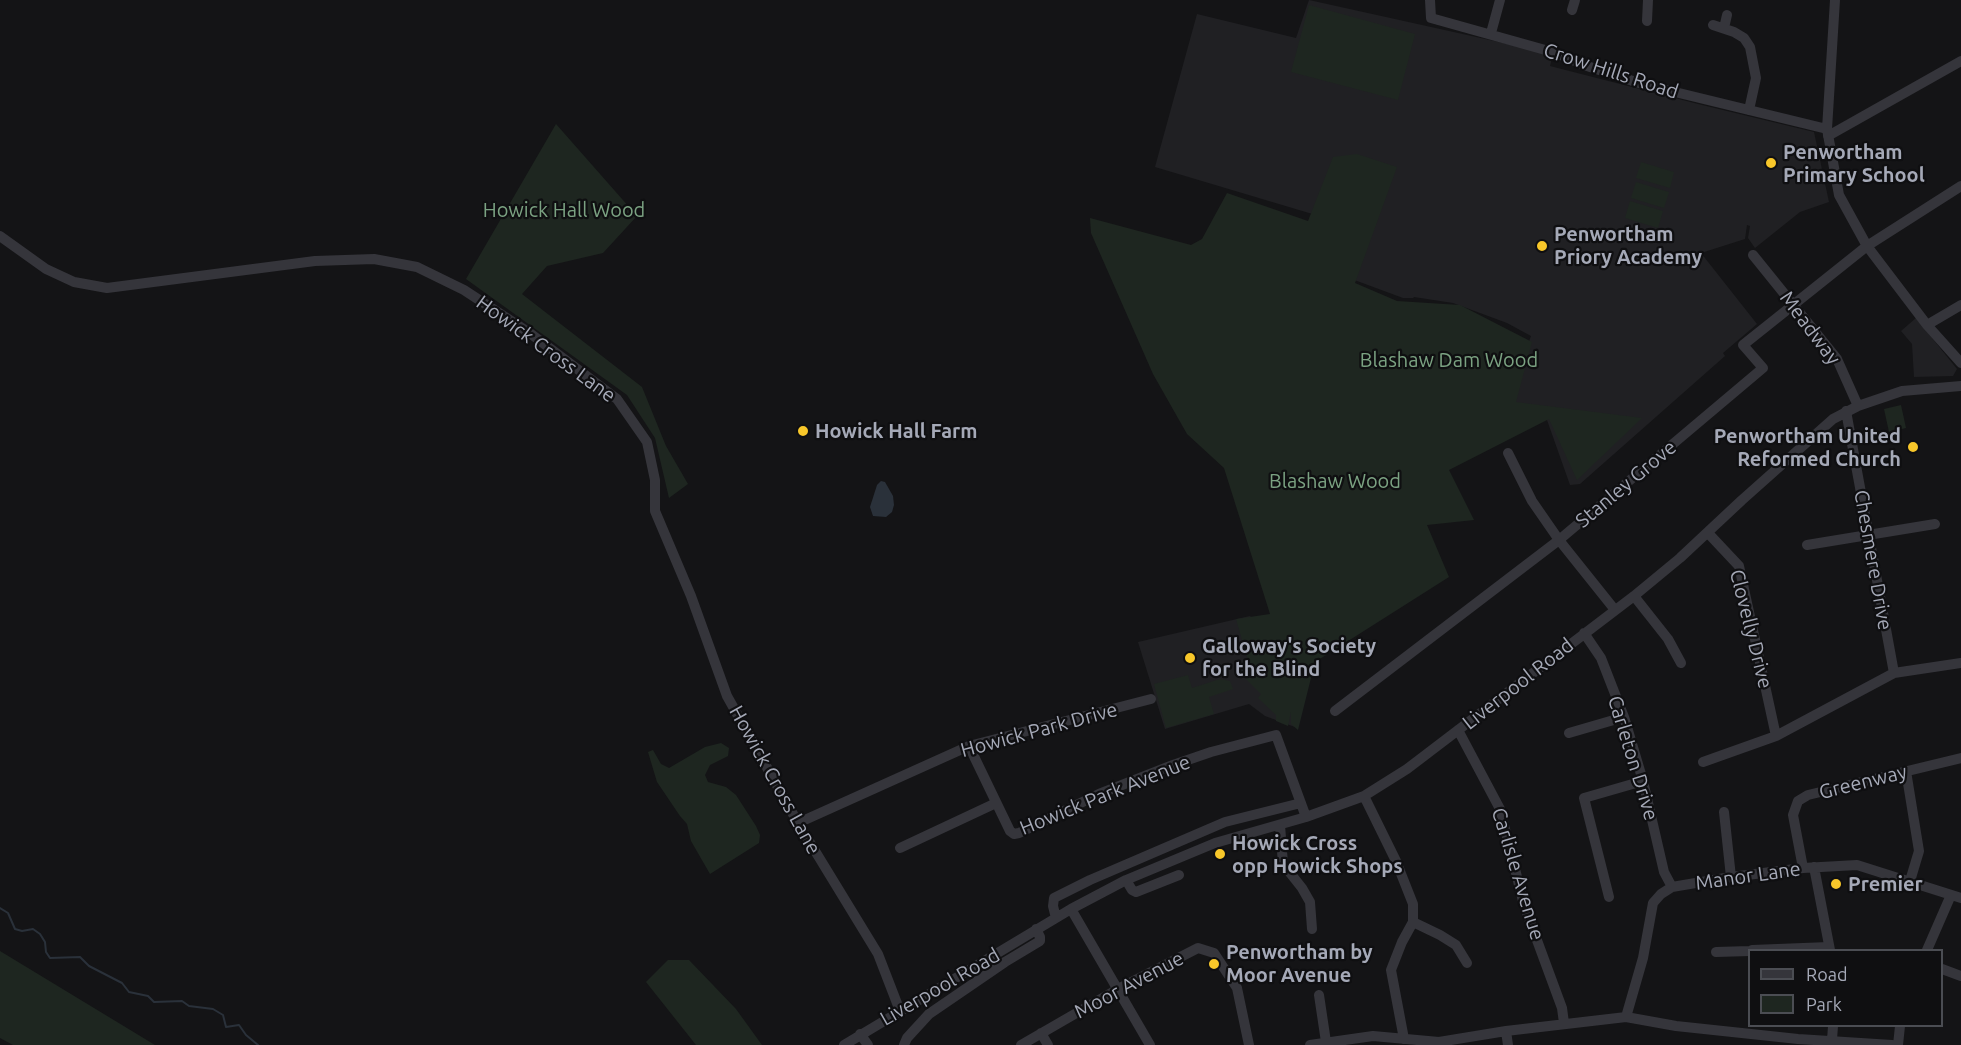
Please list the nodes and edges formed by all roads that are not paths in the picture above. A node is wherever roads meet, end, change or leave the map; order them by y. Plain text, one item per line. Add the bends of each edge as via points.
1 (1430, 0) edge
2 (1500, 0) edge
3 (1648, 0) edge
4 (1835, 0) edge
5 (1727, 15) dead end
6 (1646, 24) dead end
7 (1491, 33) junction
8 (1961, 61) edge
9 (1749, 110) junction
10 (1828, 132) junction
11 (1961, 186) edge
12 (1, 241) edge
13 (1867, 246) junction
14 (1753, 255) dead end
15 (1793, 304) junction
16 (1961, 305) edge
17 (1928, 325) junction
18 (1961, 363) edge
19 (1960, 389) edge
20 (1858, 406) junction
21 (1846, 411) junction
22 (1508, 453) dead end
23 (1935, 524) dead end
24 (1708, 533) junction
25 (1869, 535) junction
26 (1559, 540) junction
27 (1807, 545) dead end
28 (1634, 596) junction
29 (1615, 610) junction
30 (1584, 633) junction
31 (1681, 663) dead end
32 (1961, 663) edge
33 (1894, 673) junction
34 (1151, 699) dead end
35 (1335, 711) dead end
36 (1624, 717) junction
37 (1458, 730) junction
38 (1569, 733) dead end
39 (1776, 736) junction
40 (969, 746) junction
41 (1961, 758) edge
42 (1703, 762) dead end
43 (1906, 771) junction
44 (1643, 781) junction
45 (1364, 795) junction
46 (1301, 802) junction
47 (996, 803) junction
48 (1724, 812) dead end
49 (1306, 817) junction
50 (798, 823) junction
51 (1280, 825) junction
52 (900, 848) dead end
53 (1808, 867) junction
54 (1179, 875) dead end
55 (1731, 876) junction
56 (1126, 880) junction
57 (1910, 881) junction
58 (1672, 886) junction
59 (1609, 897) dead end
60 (1956, 897) edge
61 (1071, 909) junction
62 (1056, 918) junction
63 (1413, 922) junction
64 (1036, 929) junction
65 (1312, 929) dead end
66 (1830, 949) edge
67 (1928, 949) edge
68 (1748, 951) edge
69 (1716, 952) dead end
70 (1467, 963) dead end
71 (1943, 970) edge
72 (1961, 976) edge
73 (1118, 989) junction
74 (1319, 995) dead end
75 (900, 1011) junction
76 (1626, 1017) junction
77 (1564, 1023) junction
78 (1833, 1027) edge
79 (1900, 1027) edge
80 (1506, 1031) junction
81 (1041, 1033) junction
82 (860, 1034) junction
83 (1404, 1040) junction
84 (1832, 1040) junction
85 (1326, 1042) junction
86 (1798, 1042) edge
87 (844, 1045) edge
88 (868, 1045) edge
89 (904, 1045) edge
90 (1022, 1045) edge
91 (1048, 1045) edge
92 (1150, 1045) edge
93 (1250, 1045) edge
94 (1310, 1045) edge
95 (1508, 1045) edge
96 (1892, 1045) edge
97 (1898, 1045) edge

1 - 7 street, Crow Hills Road via 1431,18
2 - 7 street
3 - 6 street
4 - 10 street
5 - 9 street via 1718,27 1734,32 1750,47 1756,78
7 - 9 street, Crow Hills Road via 1642,84
8 - 10 street
9 - 10 street, Crow Hills Road
10 - 13 street via 1839,195
11 - 13 street, Stanley Grove
12 - 50 street, Howick Cross Lane via 46,270 74,282 107,288 315,261 374,259 417,267 464,290 531,334 617,399 647,442 655,480 655,511 727,696
13 - 15 street, Stanley Grove
13 - 17 street
14 - 15 street, Meadway
15 - 20 street, Meadway via 1837,359
15 - 26 street, Stanley Grove via 1743,345 1763,368
16 - 17 street
17 - 18 street
19 - 20 street, Liverpool Road via 1902,391
20 - 21 street, Liverpool Road
21 - 24 street, Liverpool Road
21 - 25 street, Chesmere Drive
22 - 26 street via 1532,501
23 - 25 street
24 - 28 street, Liverpool Road
24 - 39 street, Clovelly Drive via 1739,566
25 - 27 street
25 - 33 street, Chesmere Drive
26 - 29 street
26 - 35 street, Stanley Grove
28 - 29 street, Liverpool Road
28 - 31 street via 1668,639
29 - 30 street, Liverpool Road
30 - 36 street, Carleton Drive via 1601,658
30 - 37 street, Liverpool Road
32 - 33 street
33 - 39 street
34 - 40 street, Howick Park Drive
36 - 38 street
36 - 44 street, Carleton Drive
37 - 45 street, Liverpool Road via 1407,769
37 - 77 street, Carlisle Avenue via 1500,809 1524,905
39 - 42 street
40 - 47 street, Howick Park Avenue
40 - 50 street, Howick Park Drive
41 - 43 street, Greenway
43 - 53 street, Greenway via 1808,795 1798,801 1793,814
43 - 57 street via 1918,851
44 - 58 street, Carleton Drive via 1664,872
44 - 59 street via 1584,798
45 - 49 street, Liverpool Road
45 - 63 street via 1413,904
46 - 47 street, Howick Park Avenue via 1275,735 1173,765 1099,794 1019,833 1010,831
46 - 49 street, Howick Park Avenue
46 - 62 street via 1225,822 1090,880 1054,898
47 - 52 street
48 - 55 street
49 - 51 street, Liverpool Road
50 - 75 street, Howick Cross Lane via 878,954
51 - 56 street, Liverpool Road via 1215,843
51 - 65 street via 1283,864 1315,910
53 - 55 street, Manor Lane
53 - 57 street, Manor Lane via 1857,865
53 - 66 street
54 - 56 street via 1136,892
55 - 58 street, Manor Lane
56 - 61 street, Liverpool Road
57 - 60 street, Manor Lane
58 - 76 street, Manor Lane via 1653,903
60 - 67 street
61 - 62 street, Liverpool Road
61 - 73 street
62 - 64 street, Liverpool Road
63 - 70 street via 1456,945
63 - 83 street via 1391,970
64 - 75 street, Liverpool Road
64 - 89 street, Liverpool Road via 1040,941 929,1014
68 - 69 street
71 - 72 street
73 - 81 street, Moor Avenue
73 - 92 street
73 - 93 street, Moor Avenue via 1198,948 1214,953 1237,988
74 - 85 street
75 - 82 street, Liverpool Road
76 - 77 street
76 - 86 street
77 - 80 street
78 - 84 street
79 - 97 street
80 - 83 street via 1440,1042
80 - 95 street
81 - 90 street, Moor Avenue
81 - 91 street
82 - 87 street, Liverpool Road
82 - 88 street
83 - 85 street via 1373,1036
84 - 86 street
84 - 96 street
85 - 94 street

